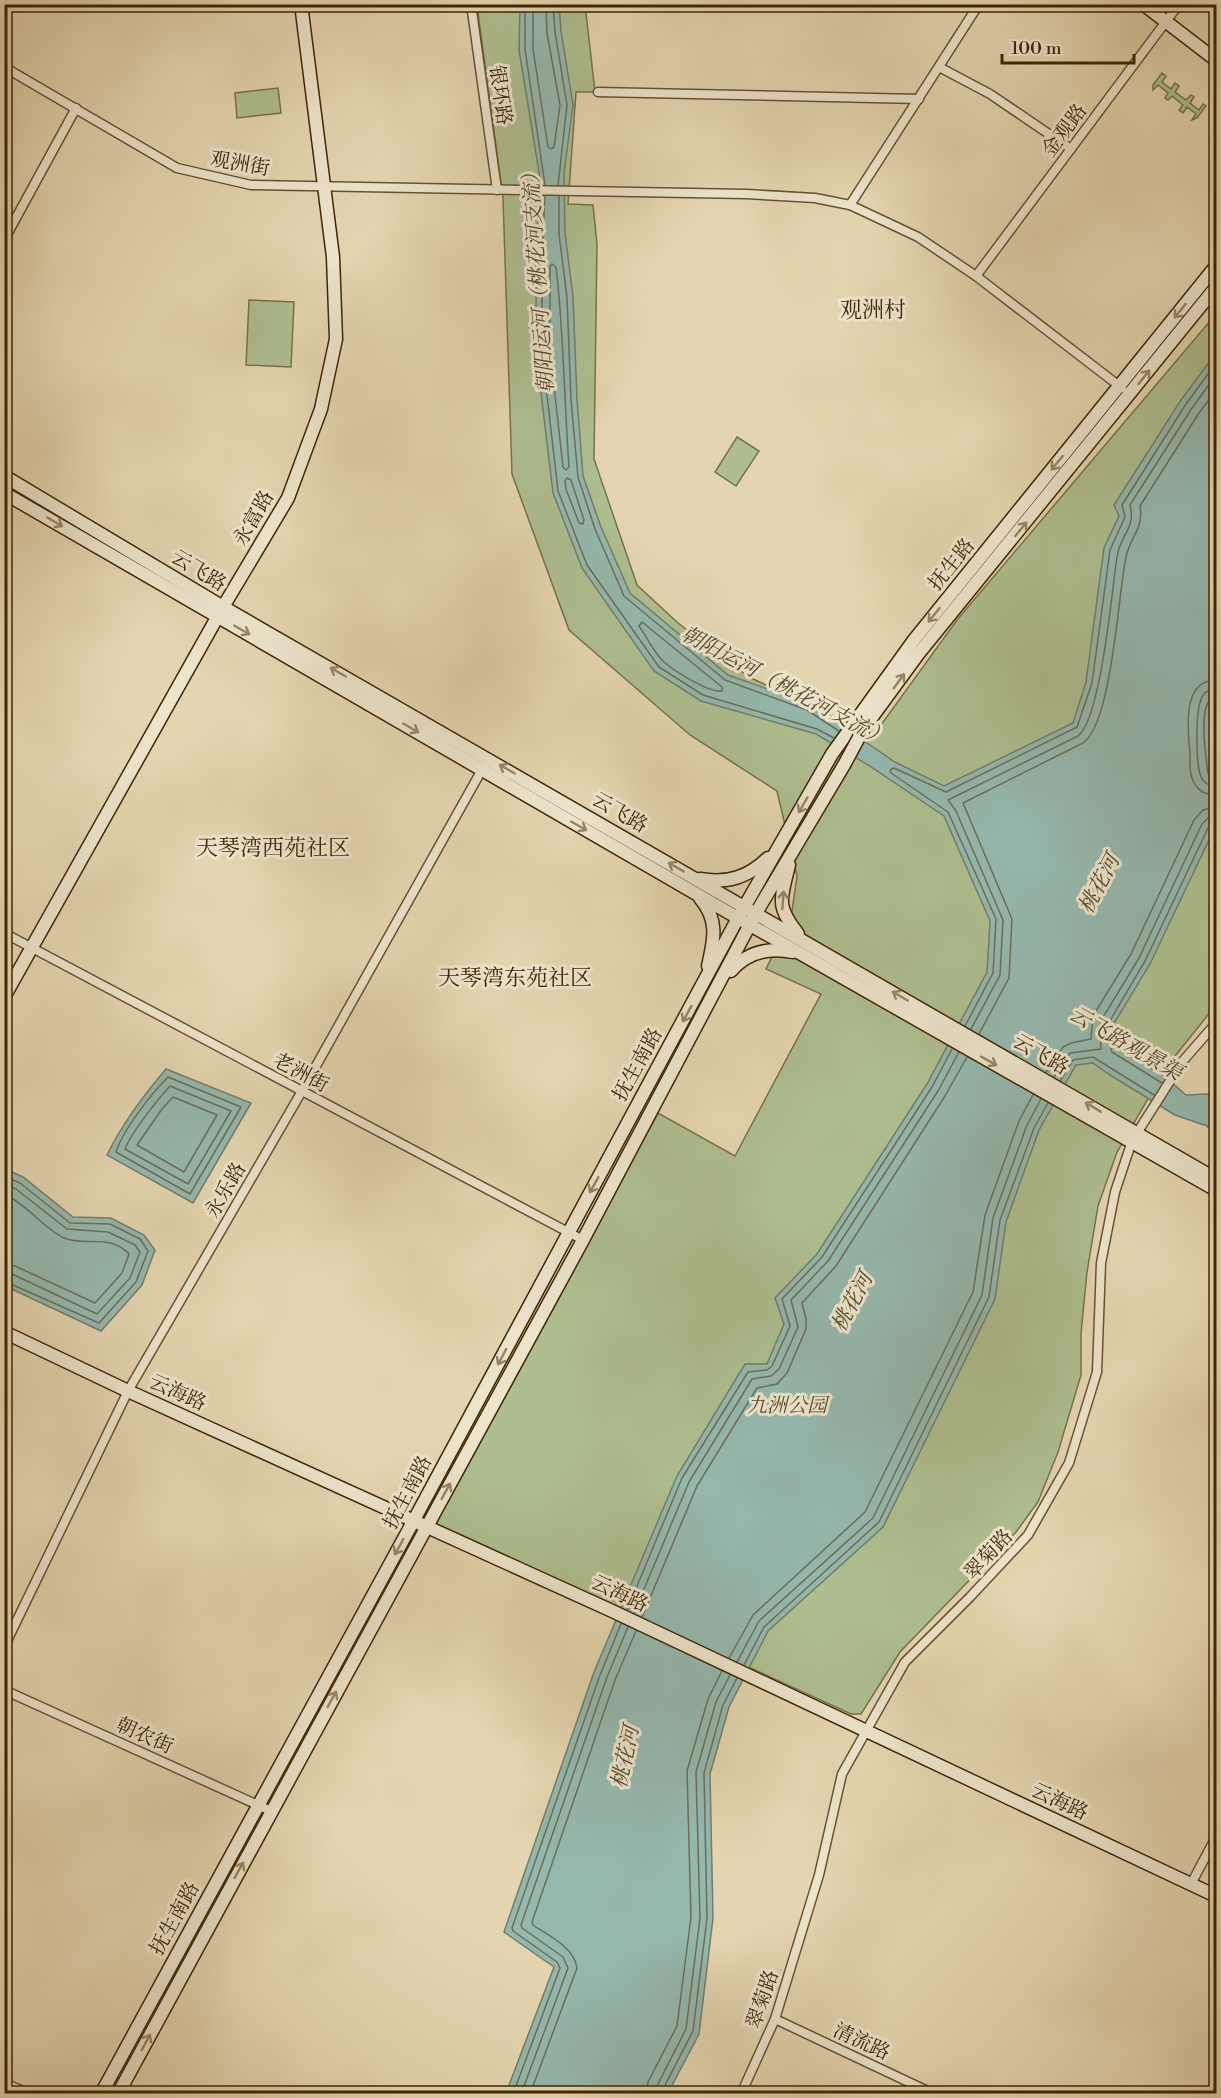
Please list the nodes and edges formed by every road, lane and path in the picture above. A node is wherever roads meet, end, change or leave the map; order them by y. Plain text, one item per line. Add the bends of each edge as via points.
1 (300, 4) edge
2 (471, 4) edge
3 (979, 4) edge
4 (1143, 4) edge
5 (1179, 4) edge
6 (1166, 21) junction
7 (1216, 60) edge
8 (4, 67) edge
9 (939, 67) junction
10 (598, 92) dead end
11 (919, 99) junction
12 (76, 108) junction
13 (1071, 149) junction
14 (324, 188) junction
15 (497, 190) junction
16 (850, 205) junction
17 (4, 240) edge
18 (1216, 266) edge
19 (976, 276) junction
20 (1216, 287) edge
21 (1119, 386) junction
22 (1130, 394) junction
23 (4, 476) edge
24 (4, 493) edge
25 (220, 611) junction
26 (860, 724) junction
27 (489, 758) junction
28 (482, 770) junction
29 (778, 848) junction
30 (791, 855) junction
31 (694, 878) junction
32 (695, 893) junction
33 (742, 913) junction
34 (756, 913) junction
35 (750, 925) junction
36 (4, 933) edge
37 (803, 940) junction
38 (33, 948) junction
39 (800, 954) junction
40 (705, 980) junction
41 (716, 988) junction
42 (4, 998) edge
43 (1216, 1023) edge
44 (302, 1091) junction
45 (1069, 1100) junction
46 (1134, 1137) junction
47 (1216, 1179) edge
48 (1216, 1190) edge
49 (568, 1233) junction
50 (583, 1240) junction
51 (4, 1332) edge
52 (128, 1391) junction
53 (414, 1520) junction
54 (427, 1526) junction
55 (4, 1647) edge
56 (4, 1690) edge
57 (865, 1731) junction
58 (259, 1804) junction
59 (271, 1811) junction
60 (1216, 1837) edge
61 (1191, 1884) junction
62 (1216, 1896) edge
63 (775, 2019) junction
64 (4, 2083) edge
65 (30, 2094) edge
66 (101, 2094) edge
67 (118, 2094) edge
68 (741, 2094) edge
69 (934, 2094) edge

1 - 14 main road, 永富路
2 - 15 street, 银环路
3 - 9 street
4 - 6 main road
5 - 6 street, 金观路
6 - 7 main road
6 - 13 street, 金观路
8 - 12 street, 观洲街
9 - 11 street
9 - 13 street via 990,94
10 - 11 street
11 - 16 street
12 - 14 street, 观洲街 via 177,168 251,185
12 - 17 street
13 - 19 street, 金观路
14 - 15 street, 观洲街
14 - 25 main road, 永富路 via 333,257 336,339 321,409 288,498
15 - 16 street, 观洲街 via 747,194 815,198
16 - 19 street, 观洲街 via 918,237
18 -> 21 main road, 抚生路
19 - 21 street, 观洲街
22 -> 20 main road, 抚生路
21 - 22 street, 观洲街
21 -> 26 main road, 抚生路 via 914,640
26 -> 22 main road, 抚生路
23 - 25 main road, 云飞路
24 -> 25 main road, 云飞路
27 -> 25 main road, 云飞路
25 -> 28 main road, 云飞路
25 - 38 main road, 永富路
26 -> 29 main road, 抚生路 via 832,754
26 - 30 main road, 抚生路, bridge via 844,765
27 - 28 street, 永乐路
31 -> 27 main road, 云飞路
28 -> 32 main road, 云飞路
28 - 44 street, 永乐路
29 - 31 main road via 747,874 731,880
29 - 33 main road, 抚生路
30 - 34 main road, 抚生路
37 -> 30 main road via 782,910
31 - 33 main road, 云飞路
32 - 33 main road, 云飞路
32 - 40 main road via 708,907 714,923
33 - 34 main road, 云飞路
33 - 35 main road, 云飞路
33 - 40 main road, 抚生南路
34 - 35 main road, 抚生南路
34 - 37 main road, 云飞路
35 - 39 main road, 云飞路
35 - 41 main road, 抚生南路
36 - 38 street, 老洲街
45 -> 37 main road, 云飞路
38 - 42 main road, 永富路
38 - 44 street, 老洲街
39 - 41 main road via 775,950 752,954 740,961
39 -> 45 main road, 云飞路
40 -> 49 main road, 抚生南路
41 - 50 main road, 抚生南路
43 - 46 street, 翠菊路 via 1182,1062
44 - 49 street, 老洲街
44 - 52 street, 永乐路
45 - 46 main road, 云飞路
46 - 47 main road, 云飞路
46 - 48 main road, 云飞路
46 - 57 street, 翠菊路 via 1115,1192 1101,1263 1097,1372 1069,1463 1028,1535 905,1662
49 - 50 street, 老洲街
49 -> 53 main road, 抚生南路
54 -> 50 main road, 抚生南路
51 - 52 main road, 云海路
52 - 53 main road, 云海路
52 - 55 street, 永乐路
53 - 54 main road, 云海路
53 -> 58 main road, 抚生南路
54 - 57 main road, 云海路
59 -> 54 main road, 抚生南路
56 - 58 street, 朝农街
57 - 61 main road, 云海路
57 - 63 street, 翠菊路 via 842,1774 819,1875
58 - 59 street, 朝农街
58 - 66 main road, 抚生南路
67 -> 59 main road, 抚生南路
60 - 61 street
61 - 62 main road, 云海路
63 - 68 street, 翠菊路
63 - 69 street, 清流路
64 - 65 street

